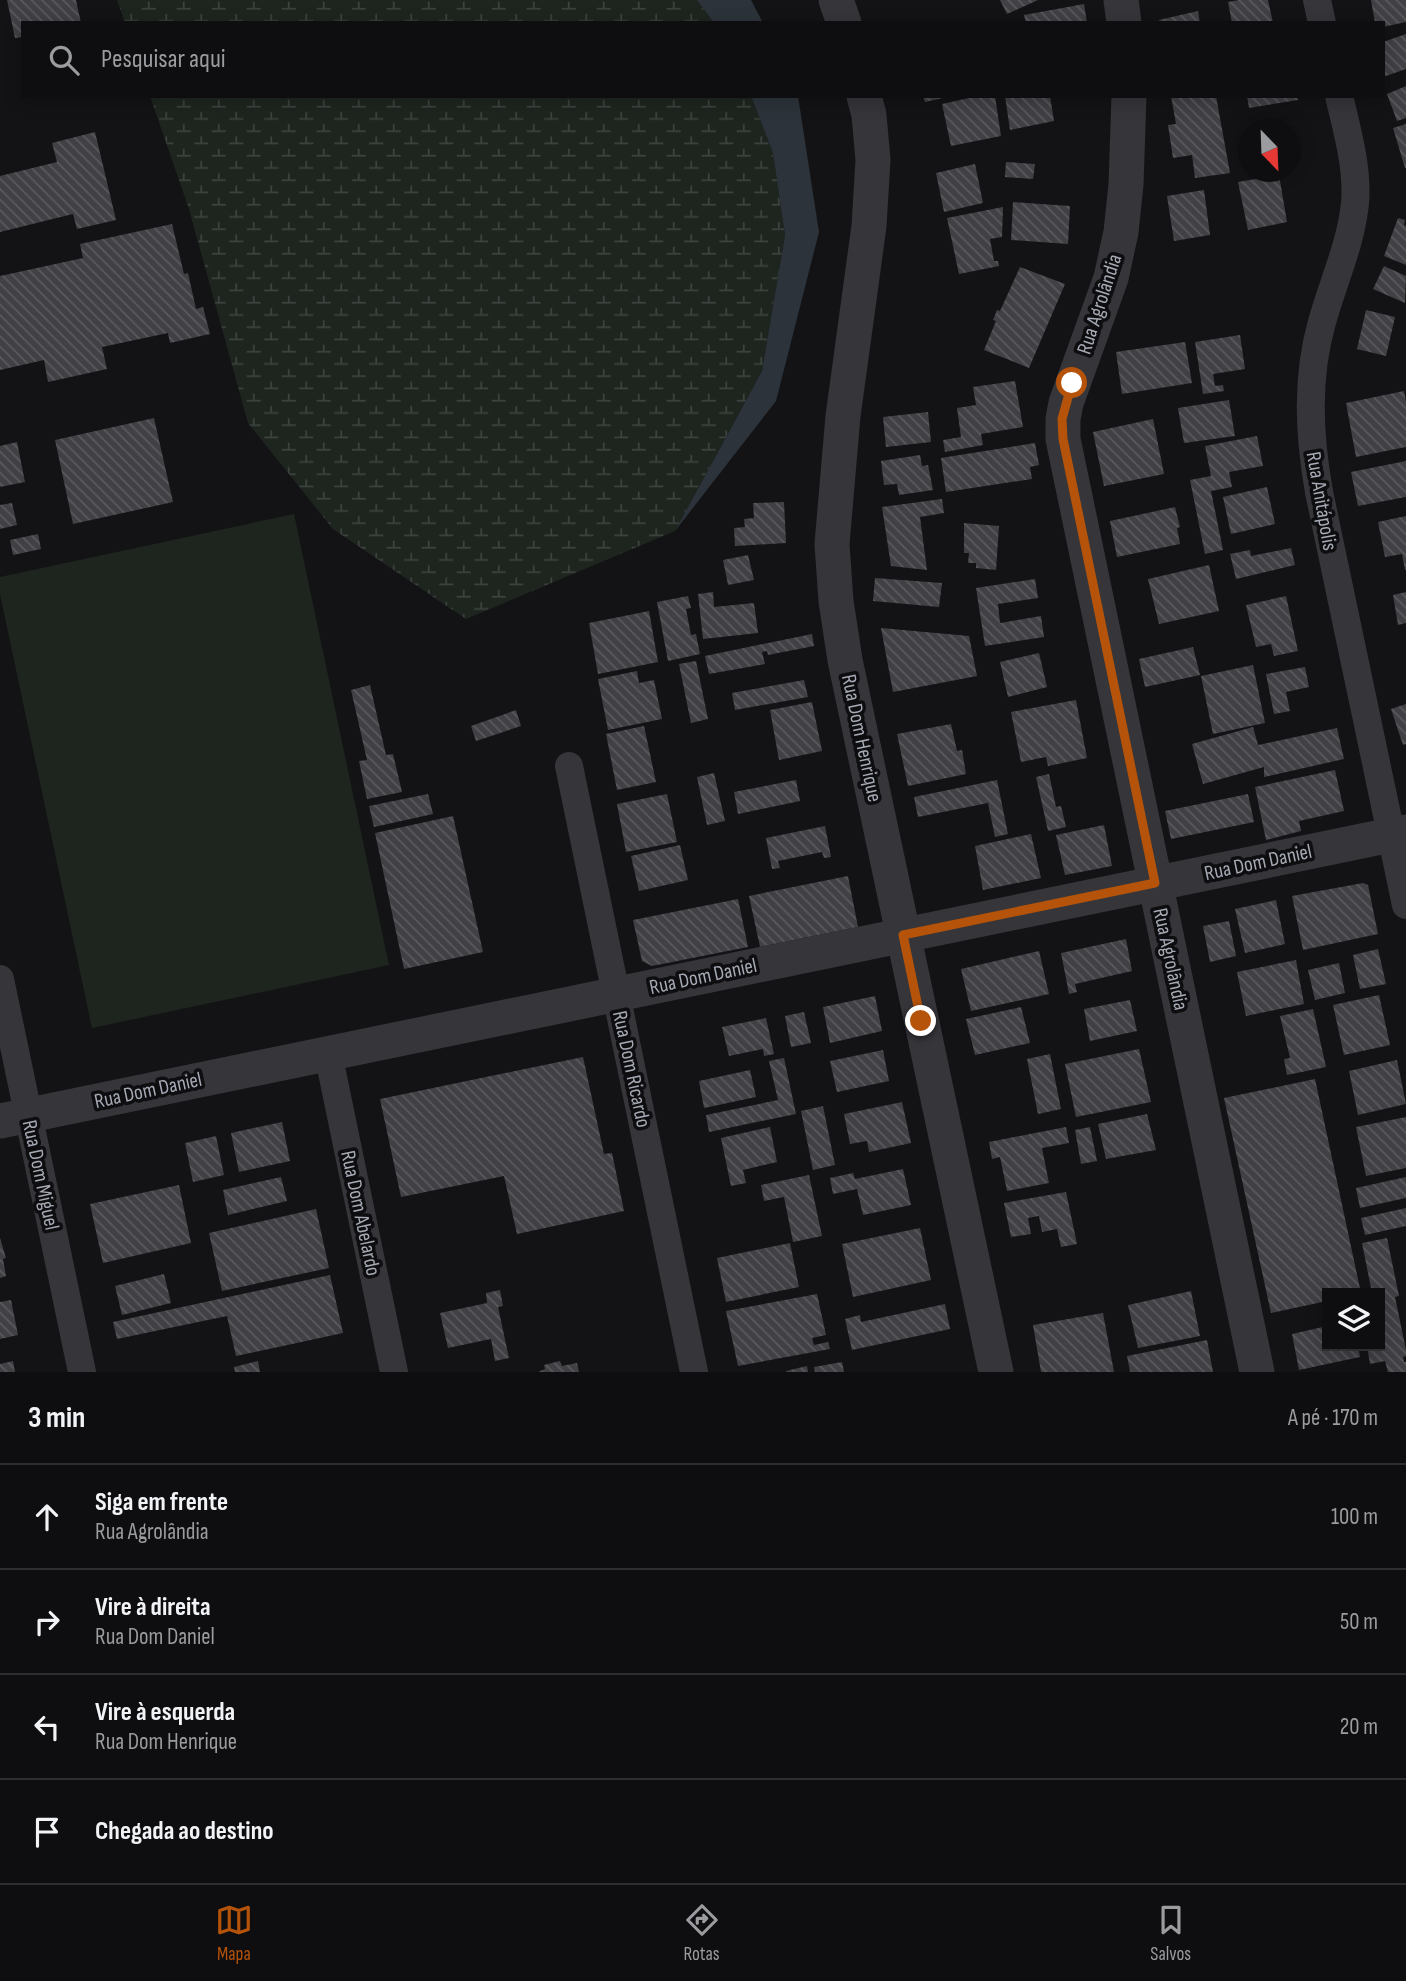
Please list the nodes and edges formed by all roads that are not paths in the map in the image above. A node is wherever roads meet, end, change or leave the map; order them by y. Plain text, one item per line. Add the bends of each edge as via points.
1 (836, 0) edge
2 (1121, 0) edge
3 (1317, 0) edge
4 (843, 21) edge
5 (1124, 21) edge
6 (1322, 21) edge
7 (864, 98) edge
8 (1129, 98) edge
9 (1339, 98) edge
10 (569, 766) dead end
11 (1398, 833) edge
12 (1155, 883) junction
13 (1406, 905) edge
14 (903, 935) junction
15 (0, 979) edge
16 (616, 994) junction
17 (328, 1053) junction
18 (14, 1118) edge
19 (82, 1372) edge
20 (394, 1372) edge
21 (694, 1372) edge
22 (996, 1372) edge
23 (1257, 1372) edge

1 - 4 street
2 - 5 street
3 - 6 street
7 - 14 street, Rua Dom Henrique via 873,160 869,226 843,416 833,556 845,660
8 - 12 street, Rua Agrolândia via 1121,232 1111,278 1062,419
9 - 11 street, Rua Anitápolis via 1354,169 1355,201 1312,363 1312,456
10 - 16 street, Rua Dom Ricardo
11 - 12 street, Rua Dom Daniel
11 - 13 street, Rua Anitápolis
12 - 14 street, Rua Dom Daniel
12 - 23 street, Rua Agrolândia
14 - 16 street, Rua Dom Daniel
14 - 22 street, Rua Dom Henrique
15 - 18 street, Rua Dom Miguel
16 - 17 street, Rua Dom Daniel
16 - 21 street, Rua Dom Ricardo
17 - 18 street, Rua Dom Daniel
17 - 20 street, Rua Dom Abelardo
18 - 19 street, Rua Dom Miguel

